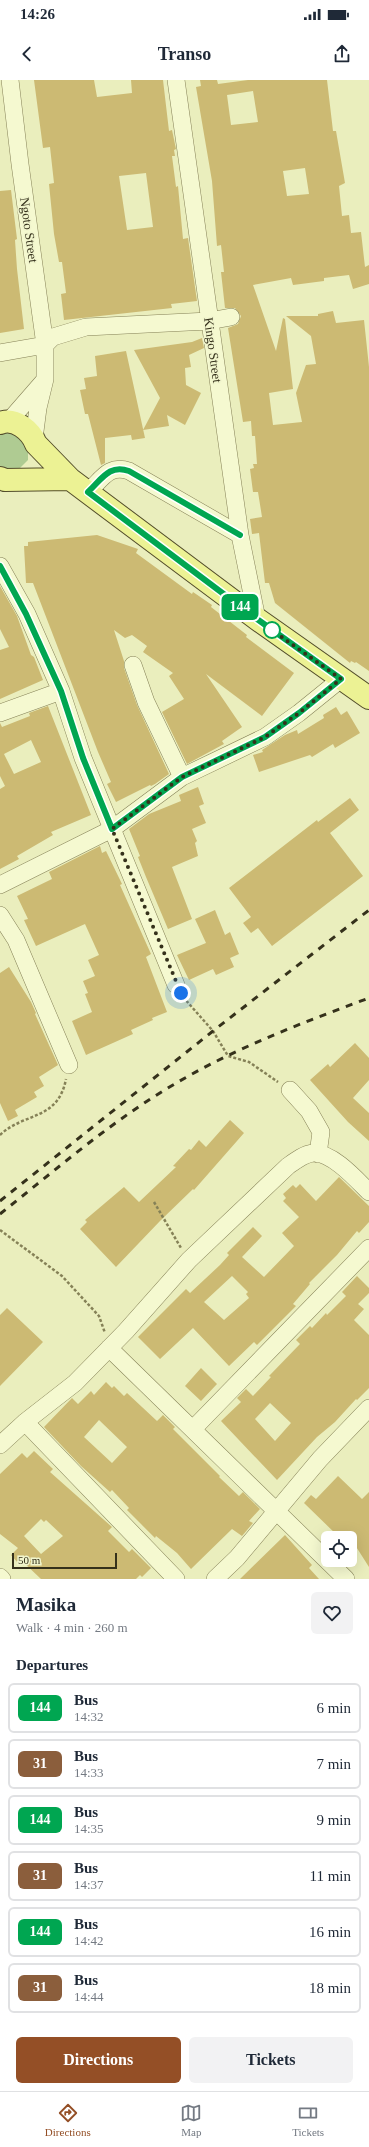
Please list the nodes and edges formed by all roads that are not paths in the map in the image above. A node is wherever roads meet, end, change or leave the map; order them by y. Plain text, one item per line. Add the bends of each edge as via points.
1 (10, 80) edge
2 (176, 80) edge
3 (231, 316) dead end
4 (209, 321) junction
5 (45, 345) junction
6 (0, 353) edge
7 (45, 379) junction
8 (5, 422) edge
9 (35, 442) junction
10 (70, 479) junction
11 (5, 481) edge
12 (88, 492) junction
13 (240, 535) junction
14 (0, 566) edge
15 (257, 619) junction
16 (133, 665) dead end
17 (341, 679) junction
18 (61, 691) junction
19 (369, 698) edge
20 (0, 713) edge
21 (182, 777) junction
22 (112, 829) junction
23 (0, 884) edge
24 (0, 915) edge
25 (176, 985) road end
26 (69, 1064) road end
27 (290, 1090) road end
28 (318, 1154) junction
29 (369, 1192) edge
30 (369, 1248) edge
31 (109, 1348) junction
32 (369, 1408) edge
33 (25, 1422) junction
34 (193, 1429) junction
35 (0, 1445) edge
36 (276, 1511) junction
37 (176, 1579) edge
38 (215, 1579) edge
39 (346, 1579) edge

1 - 5 street, Ngoto Street
2 - 4 street, Kingo Street
3 - 4 street
4 - 5 street via 86,327 53,336
4 - 13 street, Kingo Street
5 - 6 street
5 - 7 street, Ngoto Street
7 - 8 street
7 - 9 street, Ngoto Street via 38,408
8 - 9 main road via 23,427
9 - 10 main road
9 - 11 main road via 34,458 26,473
10 - 11 main road
10 - 12 main road
12 - 13 street via 112,469 121,468
12 - 15 main road
13 - 15 street, Kingo Street
14 - 18 street via 26,614
15 - 17 main road
16 - 21 street via 146,702
17 - 19 main road
17 - 21 street via 265,737
18 - 20 street
18 - 22 street via 83,758
21 - 22 street
22 - 23 street
22 - 25 street
24 - 26 street via 16,940
27 - 28 street via 310,1111 321,1132
28 - 29 street via 339,1164
28 - 31 street via 301,1157 288,1166 189,1260
30 - 34 street
31 - 33 street via 75,1384
31 - 34 street
32 - 36 street
33 - 35 street
33 - 37 street
34 - 36 street
36 - 38 street via 237,1558
36 - 39 street

